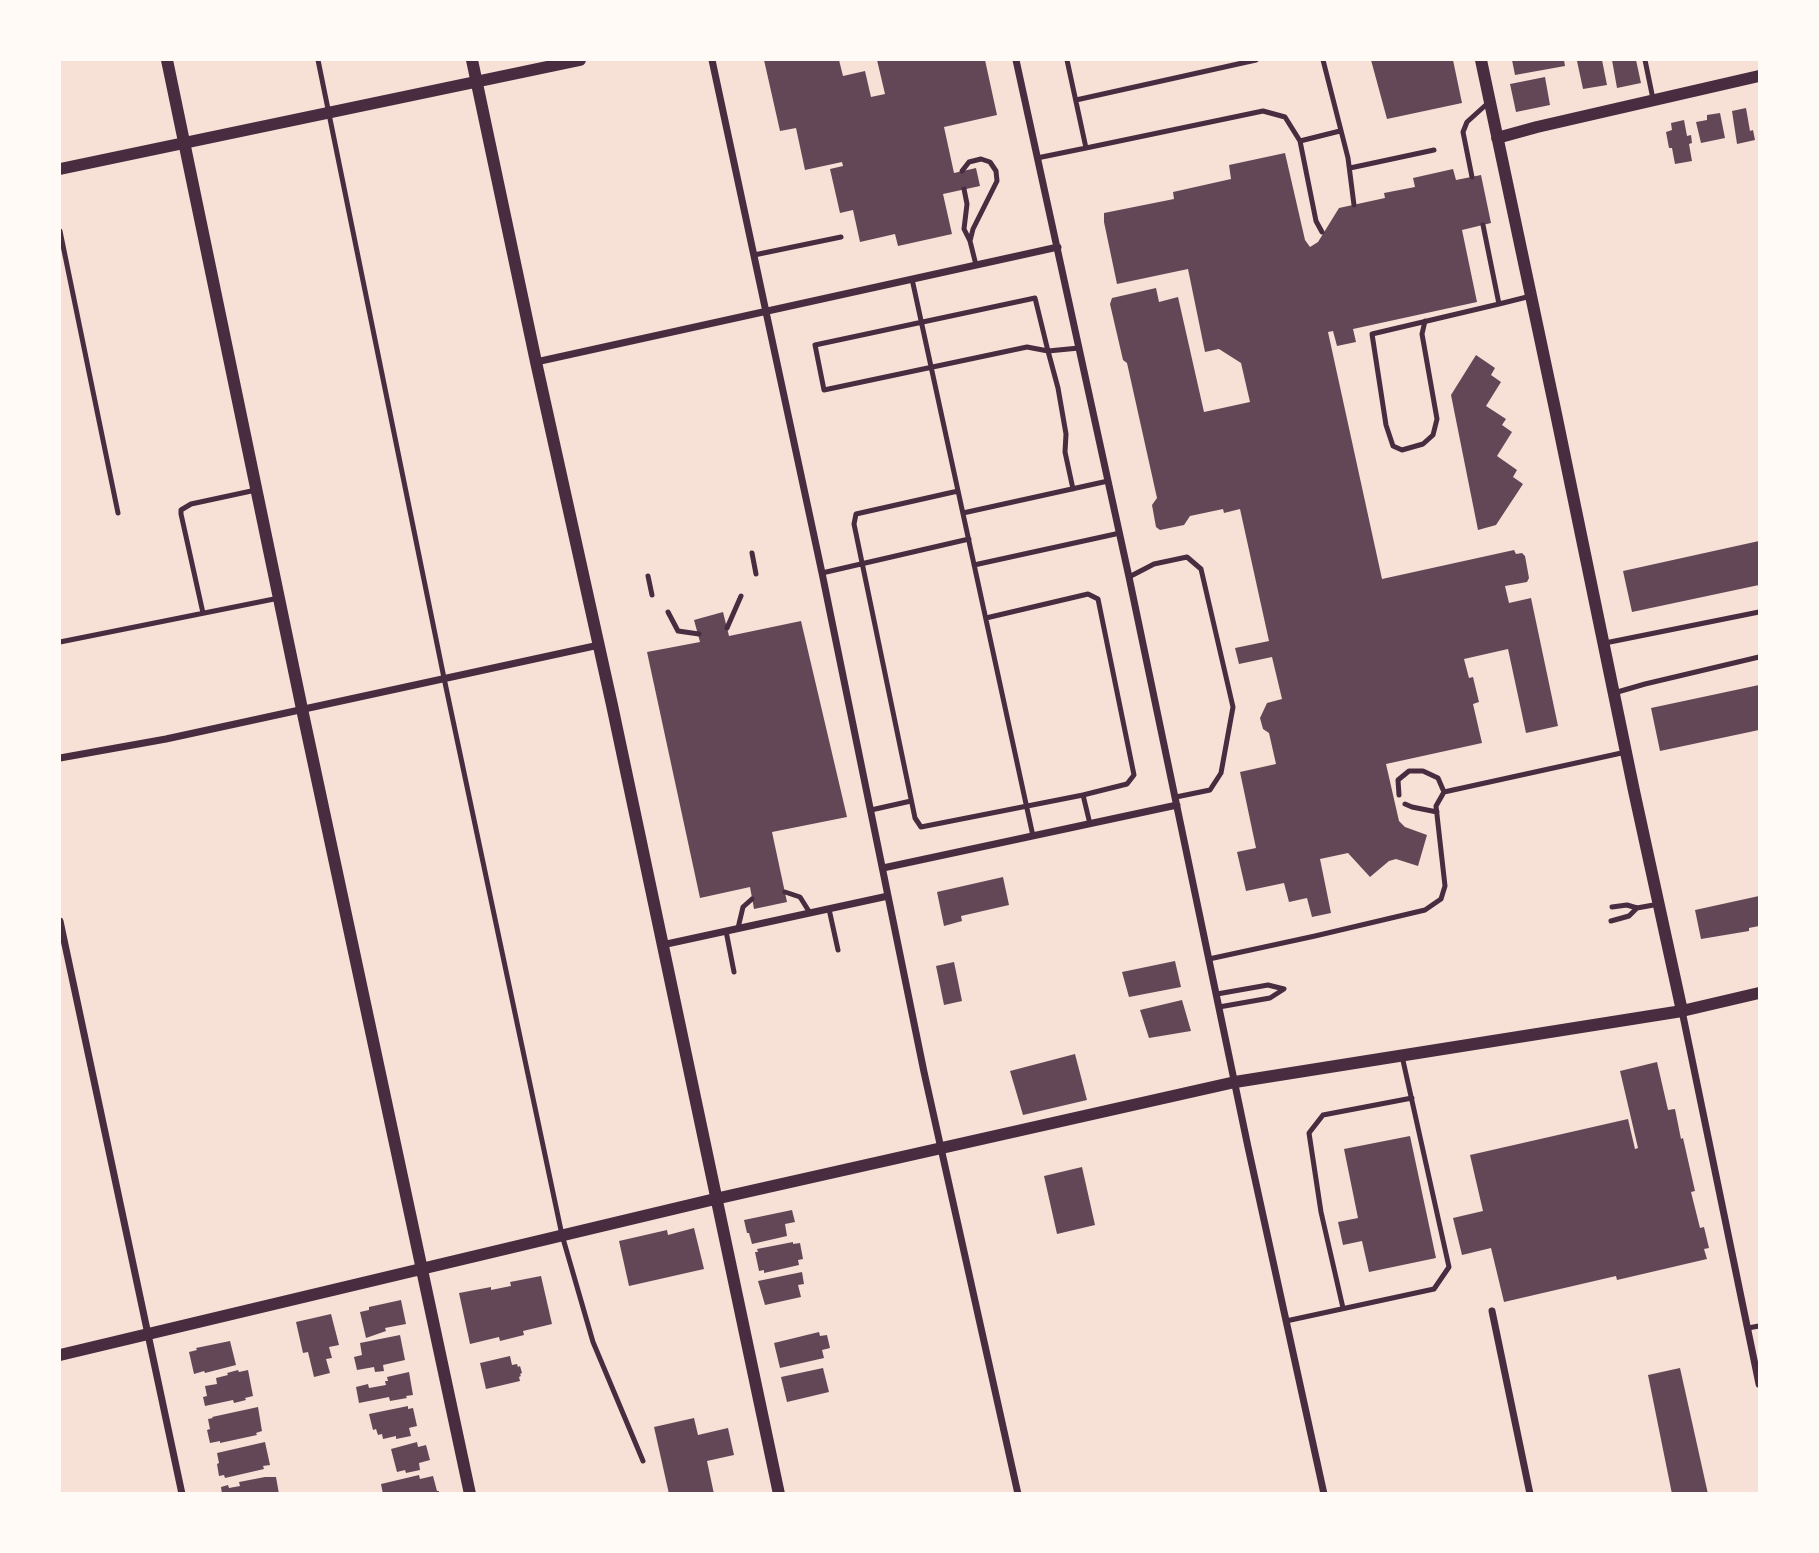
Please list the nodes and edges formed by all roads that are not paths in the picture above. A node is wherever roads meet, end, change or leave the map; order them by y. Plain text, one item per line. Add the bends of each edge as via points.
1 (167, 60) edge
2 (318, 60) edge
3 (472, 60) edge
4 (580, 60) edge
5 (712, 60) edge
6 (1016, 60) edge
7 (1067, 60) edge
8 (1256, 60) edge
9 (1323, 60) edge
10 (1481, 60) edge
11 (1645, 60) edge
12 (1759, 76) edge
13 (477, 82) junction
14 (1653, 99) junction
15 (1076, 100) junction
16 (1490, 101) junction
17 (328, 112) junction
18 (1340, 131) junction
19 (1497, 138) junction
20 (1300, 141) junction
21 (184, 142) junction
22 (1087, 148) junction
23 (1434, 150) dead end
24 (1037, 158) junction
25 (1350, 168) junction
26 (60, 169) edge
27 (962, 171) dead end
28 (1472, 177) dead end
29 (964, 189) dead end
30 (1354, 205) dead end
31 (1483, 225) dead end
32 (60, 230) edge
33 (1322, 232) dead end
34 (841, 237) dead end
35 (970, 242) junction
36 (1058, 247) junction
37 (754, 255) junction
38 (976, 265) junction
39 (912, 279) junction
40 (1531, 296) junction
41 (1499, 304) junction
42 (766, 312) junction
43 (1425, 321) junction
44 (921, 322) junction
45 (1079, 348) junction
46 (1048, 351) junction
47 (536, 362) junction
48 (932, 368) junction
49 (1108, 481) junction
50 (1073, 489) junction
51 (256, 490) junction
52 (958, 491) junction
53 (118, 513) dead end
54 (963, 513) junction
55 (1120, 533) junction
56 (969, 539) junction
57 (752, 554) dead end
58 (862, 564) junction
59 (974, 565) junction
60 (822, 573) junction
61 (756, 574) dead end
62 (649, 576) dead end
63 (1129, 577) junction
64 (652, 595) dead end
65 (741, 596) dead end
66 (279, 598) junction
67 (668, 612) dead end
68 (1759, 612) edge
69 (202, 613) junction
70 (986, 618) junction
71 (727, 628) dead end
72 (698, 634) dead end
73 (60, 642) edge
74 (1604, 643) junction
75 (599, 645) junction
76 (1759, 657) edge
77 (444, 678) junction
78 (1614, 693) junction
79 (302, 709) junction
80 (1626, 752) junction
81 (60, 758) edge
82 (1444, 792) junction
83 (1083, 795) junction
84 (1399, 795) dead end
85 (911, 801) junction
86 (1177, 801) junction
87 (1405, 804) dead end
88 (1027, 806) junction
89 (871, 810) junction
90 (1437, 812) junction
91 (1090, 824) junction
92 (1033, 836) junction
93 (883, 868) junction
94 (785, 891) dead end
95 (888, 896) junction
96 (752, 899) dead end
97 (1658, 904) junction
98 (1612, 907) dead end
99 (1637, 908) junction
100 (830, 909) junction
101 (810, 913) junction
102 (60, 921) edge
103 (1611, 921) dead end
104 (738, 928) junction
105 (726, 931) junction
106 (662, 945) junction
107 (838, 950) dead end
108 (1209, 959) junction
109 (734, 972) dead end
110 (1759, 993) edge
111 (1217, 994) junction
112 (1219, 1007) junction
113 (1682, 1011) junction
114 (1402, 1056) junction
115 (1235, 1083) junction
116 (1412, 1098) junction
117 (940, 1147) junction
118 (716, 1199) junction
119 (562, 1235) junction
120 (421, 1269) junction
121 (1343, 1308) junction
122 (1492, 1311) dead end
123 (1286, 1321) junction
124 (1759, 1326) edge
125 (1748, 1328) junction
126 (147, 1334) junction
127 (60, 1356) edge
128 (1759, 1384) edge
129 (643, 1461) dead end
130 (182, 1493) edge
131 (470, 1493) edge
132 (779, 1493) edge
133 (1018, 1493) edge
134 (1324, 1493) edge
135 (1530, 1493) edge

1 - 21 street
2 - 17 lane
3 - 13 street
4 - 13 street
5 - 37 street
6 - 24 street
7 - 15 lane
8 - 15 lane
9 - 18 lane
10 - 16 street
11 - 14 lane
12 - 14 street
13 - 17 street
13 - 47 street
14 - 19 street
15 - 22 lane
16 - 19 street
16 - 28 lane via 1467,122 1463,132
17 - 21 street
17 - 77 lane
18 - 20 lane
18 - 25 lane
19 - 40 street
20 - 22 lane via 1285,117 1263,111
20 - 33 lane
21 - 26 street
21 - 51 street
22 - 24 lane
23 - 25 lane
24 - 36 street
25 - 30 lane
27 - 35 lane via 969,162 981,159 996,171 997,181
29 - 35 lane via 964,229
31 - 41 lane
32 - 53 lane
34 - 37 lane
35 - 38 lane
36 - 38 street
36 - 45 street
37 - 42 street
38 - 39 street
39 - 42 street
39 - 44 lane
40 - 41 lane
40 - 74 street
41 - 43 lane
42 - 47 street
42 - 60 street
43 - 43 lane via 1372,334 1386,425 1393,446 1402,450 1423,444 1433,435 1437,419 1422,334
44 - 46 lane via 1035,298
44 - 48 lane
44 - 48 lane via 815,345 824,390
45 - 46 lane
45 - 49 street
46 - 48 lane via 1027,347
46 - 50 lane
47 - 75 street
48 - 52 lane
49 - 50 lane
49 - 55 street
50 - 54 lane
51 - 66 street
51 - 69 lane via 181,510
52 - 54 lane
52 - 58 lane via 856,514
54 - 56 lane
55 - 59 lane
55 - 63 street
56 - 58 lane
56 - 59 lane
57 - 61 lane
58 - 60 lane
58 - 85 lane
59 - 70 lane
60 - 89 street
62 - 64 lane
63 - 86 street
63 - 86 lane via 1154,564 1186,557 1201,569 1233,707 1221,773 1210,790
65 - 71 lane
66 - 69 lane
66 - 79 street
67 - 72 lane via 678,631
68 - 74 lane
69 - 73 lane
70 - 83 lane via 1088,594 1098,599 1134,775 1127,784
70 - 88 lane
74 - 78 street
75 - 77 street
75 - 106 street
76 - 78 lane
77 - 79 street
77 - 119 lane
78 - 80 street
79 - 81 street
79 - 120 street
80 - 82 lane
80 - 97 street
82 - 84 lane via 1438,778 1409,771 1398,780
82 - 90 lane
83 - 88 lane
83 - 91 lane
85 - 88 lane via 921,827
85 - 89 lane
86 - 91 street
86 - 108 street
87 - 90 lane
88 - 92 lane
89 - 93 street
90 - 108 lane via 1445,886 1441,899 1425,910
91 - 92 street
92 - 93 street
93 - 95 street
94 - 101 lane via 800,898
95 - 100 street
95 - 117 street
96 - 104 lane via 743,907
97 - 99 lane
97 - 113 street
98 - 99 lane
99 - 103 lane via 1629,916
100 - 101 street
100 - 107 lane
101 - 104 street
102 - 126 street
104 - 105 street
105 - 106 street
105 - 109 lane
106 - 118 street
108 - 111 street
110 - 113 street
111 - 112 street
111 - 112 lane via 1268,985 1284,989 1270,998
112 - 115 street
113 - 114 street
113 - 125 street
114 - 115 street
114 - 116 lane
115 - 117 street
115 - 123 street
116 - 121 lane via 1323,1115 1309,1133
116 - 121 lane via 1449,1267 1434,1289
117 - 118 street
117 - 133 street
118 - 119 street
118 - 132 street
119 - 120 street
119 - 129 lane via 593,1342
120 - 126 street
120 - 131 street
121 - 123 lane
122 - 135 street
123 - 134 street
124 - 125 lane
125 - 128 street
126 - 127 street
126 - 130 street

